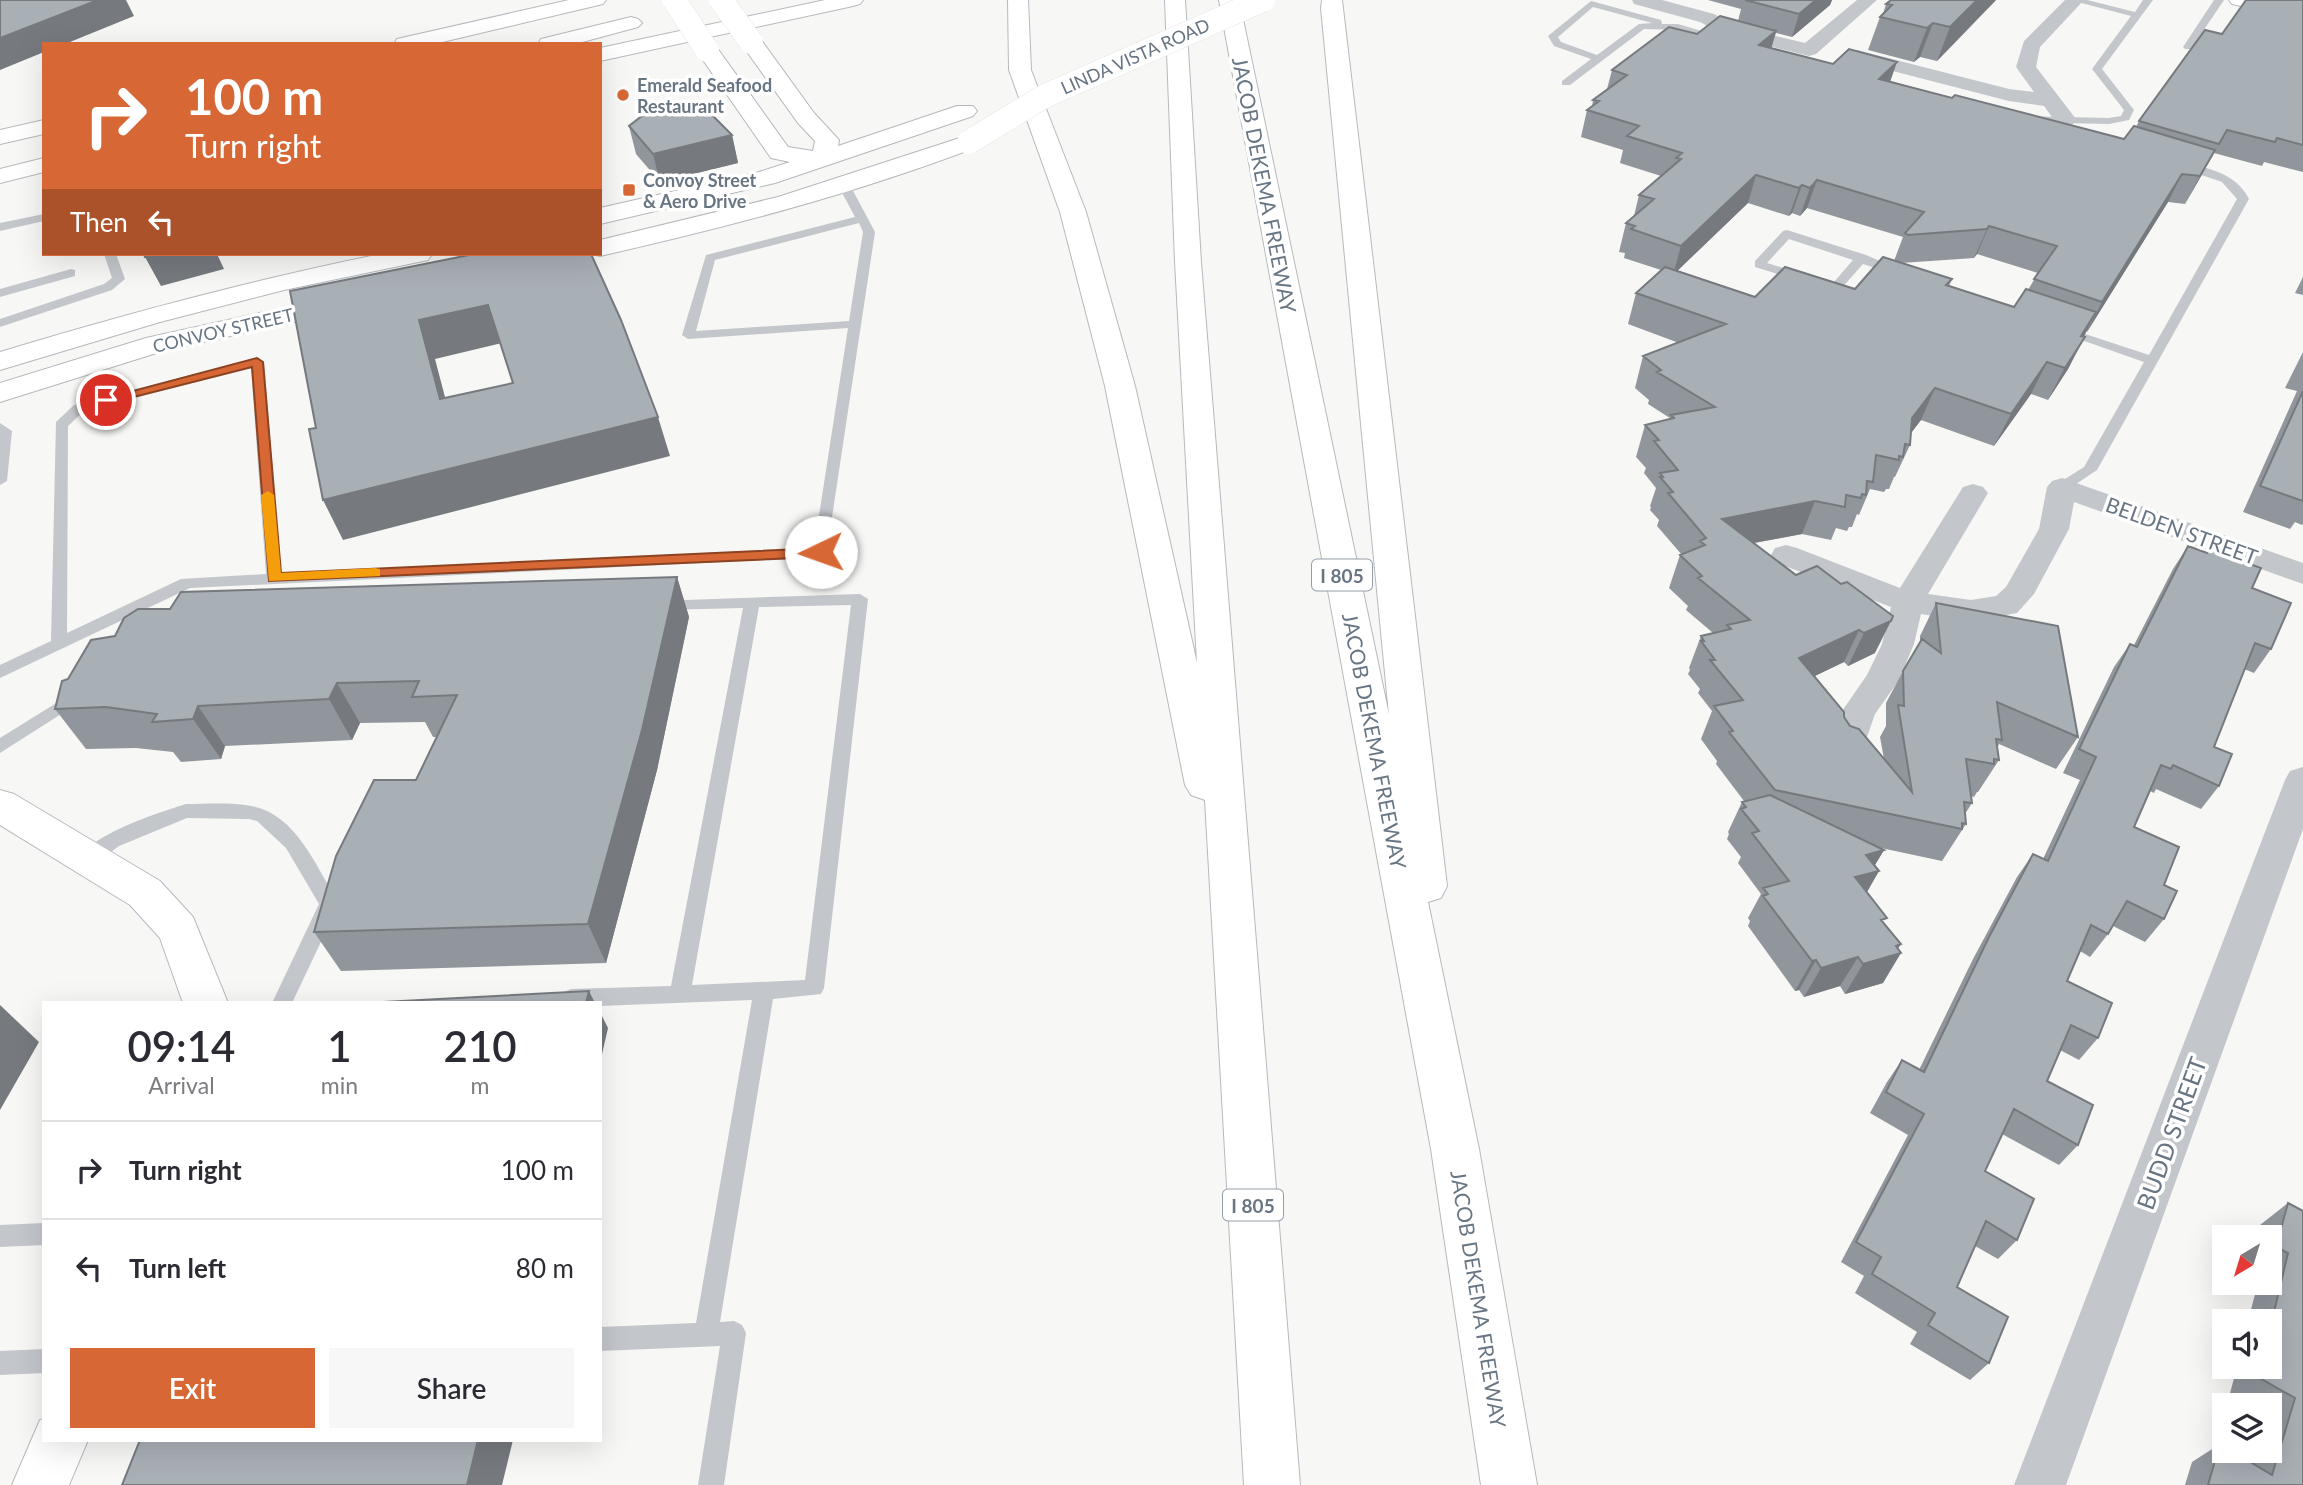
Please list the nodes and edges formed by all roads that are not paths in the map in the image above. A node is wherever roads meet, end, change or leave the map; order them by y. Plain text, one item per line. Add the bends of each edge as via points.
1 (541, 0) edge
2 (596, 0) edge
3 (724, 0) edge
4 (853, 0) edge
5 (1018, 0) edge
6 (1175, 0) edge
7 (1229, 0) edge
8 (1263, 0) edge
9 (1332, 0) edge
10 (1641, 0) edge
11 (1868, 0) edge
12 (2075, 0) edge
13 (2148, 0) edge
14 (2219, 0) edge
15 (2239, 0) edge
16 (662, 11) edge
17 (2303, 14) edge
18 (2137, 15) junction
19 (1678, 27) junction
20 (412, 42) edge
21 (413, 42) edge
22 (555, 42) edge
23 (2188, 47) dead end
24 (602, 55) edge
25 (1857, 56) edge
26 (1597, 58) junction
27 (1812, 63) edge
28 (1566, 83) dead end
29 (1045, 96) junction
30 (2050, 100) junction
31 (2013, 116) edge
32 (2065, 120) junction
33 (42, 127) edge
34 (2087, 132) edge
35 (0, 137) edge
36 (823, 160) junction
37 (2174, 163) edge
38 (42, 166) edge
39 (0, 176) edge
40 (845, 187) junction
41 (42, 216) edge
42 (602, 216) edge
43 (862, 219) junction
44 (0, 227) edge
45 (602, 248) edge
46 (111, 256) edge
47 (409, 256) edge
48 (1862, 258) junction
49 (71, 273) dead end
50 (1911, 276) edge
51 (0, 293) edge
52 (371, 297) edge
53 (0, 323) edge
54 (855, 324) junction
55 (2049, 327) edge
56 (2152, 360) junction
57 (0, 362) edge
58 (0, 393) edge
59 (0, 427) edge
60 (0, 481) edge
61 (2062, 487) junction
62 (1972, 494) dead end
63 (1786, 555) dead end
64 (2303, 574) edge
65 (274, 578) junction
66 (1908, 600) junction
67 (752, 602) junction
68 (642, 606) edge
69 (59, 645) junction
70 (0, 672) edge
71 (89, 687) edge
72 (0, 747) edge
73 (1849, 748) edge
74 (2303, 780) edge
75 (0, 805) edge
76 (89, 858) junction
77 (1235, 925) junction
78 (764, 991) junction
79 (680, 994) junction
80 (546, 999) edge
81 (205, 1001) edge
82 (283, 1001) edge
83 (1455, 1149) junction
84 (42, 1234) edge
85 (0, 1236) edge
86 (706, 1335) junction
87 (602, 1339) edge
88 (42, 1361) edge
89 (0, 1363) edge
90 (59, 1442) edge
91 (40, 1485) edge
92 (711, 1485) edge
93 (1272, 1485) edge
94 (1509, 1485) edge
95 (2040, 1485) edge

1 - 20 main road
2 - 21 main road
3 - 16 main road
3 - 36 main road, bridge via 827,140
4 - 24 main road
5 - 77 main road via 1020,70 1073,212 1120,386
6 - 77 main road, I 805 via 1189,276
7 - 83 main road, JACOB DEKEMA FREEWAY / I 805
8 - 29 main road, LINDA VISTA ROAD, bridge
9 - 83 main road
10 - 11 street via 1707,18 1732,31 1809,50
12 - 18 lane
12 - 30 street via 2031,45 2026,67
13 - 18 lane
14 - 23 lane
15 - 17 main road
16 - 22 main road
16 - 36 main road, bridge via 707,50 780,153
18 - 32 lane via 2097,69 2129,114 2109,121
19 - 26 lane via 1642,26
19 - 26 lane via 1591,4 1553,36 1557,44
19 - 27 lane
25 - 30 street via 2009,95
26 - 28 lane
29 - 36 main road, LINDA VISTA ROAD via 965,111
29 - 40 main road, LINDA VISTA ROAD, bridge via 969,142
30 - 32 street
31 - 32 lane
32 - 34 lane
33 - 35 main road
36 - 40 main road
36 - 42 main road via 700,195
37 - 56 lane via 2227,180 2243,199
38 - 39 main road
40 - 43 lane
40 - 45 main road
41 - 44 lane
43 - 54 lane via 869,232
43 - 54 lane via 710,258 688,335
46 - 53 lane via 119,279 108,287
47 - 57 main road, CONVOY STREET via 149,316
48 - 48 lane via 1787,234 1759,264 1835,288
48 - 50 lane
49 - 51 lane
52 - 58 main road, CONVOY STREET via 156,344
54 - 65 lane via 821,552
55 - 56 lane
56 - 61 lane via 2090,470
59 - 60 lane via 5,431
61 - 64 street, BELDEN STREET
61 - 66 street via 2054,529 2018,594 2006,605 1971,611
62 - 66 street
63 - 66 street via 1884,595
65 - 69 lane via 187,583
65 - 69 lane via 257,362 79,408 61,425
66 - 73 street via 1898,644 1882,680 1859,711
67 - 68 lane
67 - 78 lane via 860,599 814,988
67 - 79 lane
69 - 70 lane
71 - 72 lane
74 - 95 street, BUDD STREET
75 - 76 main road
76 - 81 main road via 145,893 178,929
76 - 82 lane via 113,841 186,811 262,816 293,843 328,904
77 - 93 main road, I 805
78 - 79 lane
78 - 86 lane
79 - 80 lane
83 - 94 main road, JACOB DEKEMA FREEWAY / I 805
84 - 85 lane
86 - 87 lane
86 - 92 lane via 734,1333
88 - 89 lane
90 - 91 main road

